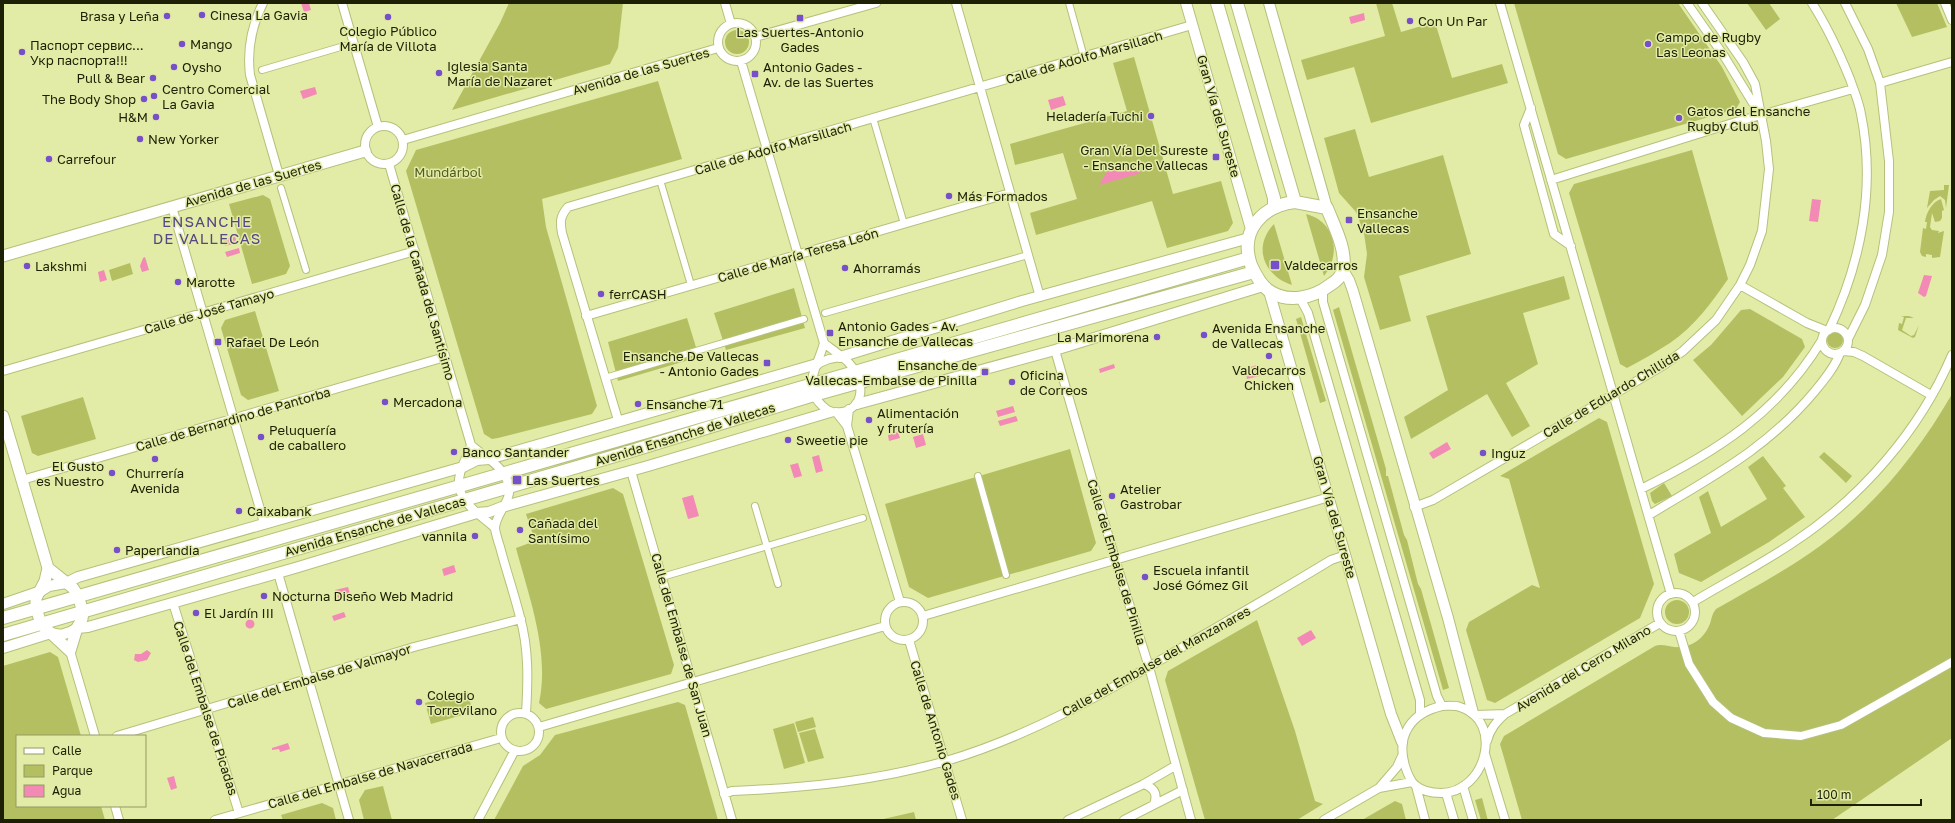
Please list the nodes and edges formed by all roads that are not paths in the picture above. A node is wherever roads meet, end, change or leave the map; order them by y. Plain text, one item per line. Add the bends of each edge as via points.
1 (264, 3) edge
2 (342, 3) edge
3 (725, 3) edge
4 (876, 3) edge
5 (956, 3) edge
6 (1069, 3) edge
7 (1186, 3) edge
8 (1217, 3) edge
9 (1237, 3) edge
10 (1271, 3) edge
11 (1500, 3) edge
12 (1687, 3) edge
13 (1702, 3) edge
14 (1812, 3) edge
15 (1845, 3) edge
16 (1945, 3) edge
17 (1952, 20) edge
18 (731, 24) junction
19 (1192, 25) junction
20 (755, 37) junction
21 (344, 46) dead end
22 (718, 48) junction
23 (1084, 57) junction
24 (742, 61) junction
25 (1952, 62) edge
26 (262, 70) dead end
27 (1880, 83) junction
28 (980, 87) junction
29 (1853, 89) junction
30 (1531, 108) junction
31 (1761, 116) junction
32 (873, 118) junction
33 (378, 126) junction
34 (402, 140) junction
35 (767, 149) junction
36 (365, 151) junction
37 (389, 164) junction
38 (279, 175) junction
39 (660, 180) junction
40 (1551, 180) junction
41 (281, 188) dead end
42 (1010, 193) junction
43 (1295, 202) junction
44 (172, 207) junction
45 (1274, 208) junction
46 (1327, 208) junction
47 (904, 224) junction
48 (1250, 233) junction
49 (1571, 246) junction
50 (415, 251) junction
51 (798, 254) junction
52 (1028, 255) junction
53 (3, 256) edge
54 (1249, 258) junction
55 (306, 270) dead end
56 (1343, 270) junction
57 (1254, 272) junction
58 (691, 285) junction
59 (1740, 285) junction
60 (1266, 288) junction
61 (1323, 290) junction
62 (1040, 297) junction
63 (1300, 298) junction
64 (202, 313) junction
65 (825, 314) dead end
66 (586, 316) junction
67 (804, 319) dead end
68 (1825, 335) junction
69 (1848, 340) junction
70 (824, 343) junction
71 (1055, 350) junction
72 (1842, 352) junction
73 (1952, 355) edge
74 (1863, 356) junction
75 (445, 357) junction
76 (840, 357) junction
77 (817, 364) junction
78 (3, 371) edge
79 (855, 371) junction
80 (605, 378) junction
81 (860, 383) junction
82 (813, 389) junction
83 (1613, 393) junction
84 (1931, 395) junction
85 (853, 407) junction
86 (833, 412) junction
87 (3, 416) edge
88 (233, 419) junction
89 (618, 420) junction
90 (847, 426) junction
91 (471, 445) junction
92 (489, 459) junction
93 (463, 467) junction
94 (631, 471) junction
95 (503, 473) junction
96 (978, 476) dead end
97 (22, 480) junction
98 (460, 486) junction
99 (509, 487) junction
100 (1641, 489) junction
101 (1329, 497) junction
102 (464, 500) junction
103 (756, 506) dead end
104 (502, 507) junction
105 (1414, 507) junction
106 (477, 513) junction
107 (1649, 515) junction
108 (863, 518) dead end
109 (264, 523) junction
110 (495, 528) junction
111 (767, 546) junction
112 (1346, 555) junction
113 (1115, 559) junction
114 (48, 568) junction
115 (278, 573) junction
116 (1006, 575) dead end
117 (662, 577) junction
118 (66, 583) junction
119 (778, 584) dead end
120 (41, 591) junction
121 (1671, 594) junction
122 (78, 596) junction
123 (900, 602) junction
124 (1693, 602) junction
125 (3, 604) edge
126 (173, 604) junction
127 (36, 608) junction
128 (83, 612) junction
129 (923, 616) junction
130 (3, 618) edge
131 (521, 618) junction
132 (1660, 623) junction
133 (41, 624) junction
134 (885, 626) junction
135 (77, 628) junction
136 (1680, 631) junction
137 (51, 633) junction
138 (3, 635) edge
139 (909, 640) junction
140 (3, 648) edge
141 (70, 651) junction
142 (1952, 662) edge
143 (1149, 667) junction
144 (308, 678) junction
145 (692, 681) junction
146 (1442, 706) junction
147 (206, 710) junction
148 (526, 713) junction
149 (1420, 713) junction
150 (1474, 714) junction
151 (1505, 714) junction
152 (539, 727) junction
153 (95, 735) edge
154 (120, 735) edge
155 (501, 738) junction
156 (1402, 742) junction
157 (1485, 749) junction
158 (515, 750) junction
159 (1402, 756) junction
160 (945, 761) junction
161 (1175, 766) junction
162 (339, 784) junction
163 (1144, 784) junction
164 (1414, 784) junction
165 (1463, 786) junction
166 (1379, 788) junction
167 (1183, 790) junction
168 (1446, 793) junction
169 (724, 794) junction
170 (1154, 804) junction
171 (115, 807) edge
172 (239, 813) junction
173 (119, 820) edge
174 (215, 820) edge
175 (349, 820) edge
176 (478, 820) edge
177 (732, 820) edge
178 (962, 820) edge
179 (1068, 820) edge
180 (1124, 820) edge
181 (1191, 820) edge
182 (1324, 820) edge
183 (1425, 820) edge
184 (1454, 820) edge
185 (1473, 820) edge
186 (1505, 820) edge

1 - 38 street via 251,36 249,69 254,96
2 - 33 street
3 - 18 street
4 - 20 street
5 - 28 street
6 - 23 street
7 - 19 street, Gran Vía del Sureste
8 - 45 main road via 1272,192
9 - 43 main road
10 - 46 street
11 - 30 street
12 - 31 street, Calle de Eduardo Chillida
13 - 31 street, Calle de Eduardo Chillida via 1743,62 1755,84
14 - 29 street via 1829,30
15 - 27 street via 1868,49
16 - 17 street
18 - 20 street via 745,25
18 - 22 street via 719,33
19 - 23 street, Calle de Adolfo Marsillach
19 - 48 street, Gran Vía del Sureste
20 - 24 street via 754,51
21 - 26 street
22 - 24 street via 726,59
22 - 34 street, Avenida de las Suertes
23 - 28 street, Calle de Adolfo Marsillach
24 - 35 street
25 - 27 street
27 - 69 street via 1889,161 1889,212 1882,256 1865,305
28 - 32 street, Calle de Adolfo Marsillach
28 - 42 street
29 - 31 street
29 - 68 street via 1861,113 1866,151 1867,194 1861,236 1850,280
30 - 40 street
30 - 49 street via 1524,125 1554,234
31 - 40 street
31 - 59 street, Calle de Eduardo Chillida via 1769,169 1762,231
32 - 35 street, Calle de Adolfo Marsillach
32 - 47 street
33 - 34 street via 393,128
33 - 36 street via 367,135
34 - 37 street via 401,154
35 - 39 street, Calle de Adolfo Marsillach
35 - 51 street
36 - 37 street via 368,158 375,163
36 - 38 main road, Avenida de las Suertes
37 - 50 street, Calle de la Cañada del Santísimo
38 - 44 main road, Avenida de las Suertes
39 - 58 street
39 - 66 street, Calle de Adolfo Marsillach via 568,207 562,214 562,233
40 - 49 street
41 - 55 street
42 - 47 street, Calle de María Teresa León
42 - 52 street
43 - 45 main road via 1284,203
43 - 46 main road
44 - 53 main road, Avenida de las Suertes
44 - 64 street
45 - 48 main road via 1265,212
46 - 56 main road via 1340,245
47 - 51 street, Calle de María Teresa León
48 - 54 main road
48 - 62 street
49 - 83 street
50 - 64 street, Calle de José Tamayo
50 - 75 street, Calle de la Cañada del Santísimo
51 - 58 street, Calle de María Teresa León
51 - 70 street
52 - 62 street
52 - 65 street
54 - 57 main road
54 - 79 main road, Avenida Ensanche de Vallecas
56 - 61 main road via 1334,283
56 - 105 street via 1353,291
57 - 60 main road
57 - 81 main road, Avenida Ensanche de Vallecas
58 - 66 street, Calle de María Teresa León
59 - 68 street
59 - 83 street, Calle de Eduardo Chillida via 1716,320 1683,351 1664,365
60 - 63 main road via 1286,297
60 - 71 street, Avenida Ensanche de Vallecas
60 - 101 street, Gran Vía del Sureste
61 - 63 main road via 1312,296
61 - 146 street via 1323,302
62 - 76 street
63 - 149 street via 1308,313 1420,700
64 - 78 street, Calle de José Tamayo
64 - 88 street
66 - 80 street, Calle de Adolfo Marsillach
67 - 80 street
68 - 69 street via 1840,329
68 - 72 street via 1824,347 1828,352
68 - 100 street via 1784,392 1740,432 1672,474
69 - 72 street
69 - 74 street
70 - 76 street
70 - 77 street
71 - 85 street, Avenida Ensanche de Vallecas
71 - 113 street, Calle del Embalse de Pinilla
72 - 74 street via 1854,352
72 - 107 street via 1810,396 1774,434 1741,460
73 - 84 street
74 - 84 street
75 - 88 street, Calle de Bernardino de Pantorba
75 - 91 street, Calle de la Cañada del Santísimo
76 - 77 street
76 - 79 street via 848,361
77 - 82 street via 812,375
77 - 89 street
79 - 81 street
79 - 82 main road, Avenida Ensanche de Vallecas
80 - 89 street, Calle de Adolfo Marsillach
81 - 82 main road, Avenida Ensanche de Vallecas
81 - 85 street via 861,396
82 - 86 street via 822,406
82 - 95 main road, Avenida Ensanche de Vallecas
82 - 99 main road, Avenida Ensanche de Vallecas
83 - 100 street
83 - 105 street, Calle de Eduardo Chillida via 1433,500
84 - 124 street via 1907,433 1878,470 1838,509 1795,542
85 - 86 street, Avenida Ensanche de Vallecas
85 - 90 street
86 - 90 street
86 - 94 street, Avenida Ensanche de Vallecas
87 - 97 main road
88 - 97 street, Calle de Bernardino de Pantorba
88 - 109 street
89 - 92 street
90 - 123 street
91 - 92 street
91 - 93 street
92 - 93 street via 477,460
92 - 95 street via 496,463
93 - 98 street via 459,475
93 - 109 street
94 - 104 street, Avenida Ensanche de Vallecas
94 - 117 street, Calle del Embalse de San Juan
95 - 98 main road, Avenida Ensanche de Vallecas
95 - 99 street
96 - 116 street
97 - 114 main road
98 - 102 street
98 - 122 main road, Avenida Ensanche de Vallecas
99 - 102 main road, Avenida Ensanche de Vallecas
99 - 104 street via 508,498
100 - 107 street
101 - 112 street, Gran Vía del Sureste
101 - 113 street
102 - 106 street via 469,508
102 - 128 main road, Avenida Ensanche de Vallecas
103 - 111 street
104 - 106 street, Avenida Ensanche de Vallecas
104 - 110 street
105 - 150 street
106 - 110 street
106 - 115 street, Avenida Ensanche de Vallecas
107 - 121 street
108 - 111 street
109 - 118 street
110 - 131 street
111 - 117 street
111 - 119 street
112 - 143 street, Calle del Embalse del Manzanares via 1331,560
112 - 156 street, Gran Vía del Sureste via 1391,714
113 - 129 street
113 - 143 street, Calle del Embalse de Pinilla
114 - 118 main road
114 - 120 main road
115 - 126 street, Avenida Ensanche de Vallecas
115 - 144 street
117 - 145 street, Calle del Embalse de San Juan
118 - 120 street via 49,586
118 - 122 main road
120 - 125 street
120 - 127 main road via 36,598
121 - 124 street via 1683,594
121 - 132 street via 1658,606
122 - 127 main road, Avenida Ensanche de Vallecas
122 - 128 main road
123 - 129 street via 910,602 918,607
123 - 134 street via 894,604 887,612
124 - 136 street via 1694,620
126 - 135 street, Avenida Ensanche de Vallecas via 88,628
126 - 147 street, Calle del Embalse de Picadas
127 - 130 main road, Avenida Ensanche de Vallecas
127 - 133 main road
128 - 133 main road, Avenida Ensanche de Vallecas
128 - 135 main road
129 - 139 street via 924,623 919,633
131 - 144 street, Calle del Embalse de Valmayor
131 - 148 street via 528,671
132 - 136 street via 1668,630
132 - 151 street, Avenida del Cerro Milano
133 - 137 main road
133 - 138 main road, Avenida Ensanche de Vallecas
134 - 139 street via 894,637
134 - 145 street
135 - 137 street, Avenida Ensanche de Vallecas via 61,635
135 - 141 main road
136 - 142 street via 1688,664 1713,702 1731,718 1764,733 1801,736 1841,725
137 - 140 street, Avenida Ensanche de Vallecas
137 - 141 main road
139 - 160 street, Calle de Antonio Gades
141 - 153 street
143 - 160 street, Calle del Embalse del Manzanares via 1090,701 1006,740
143 - 161 street, Calle del Embalse de Pinilla via 1173,749
144 - 147 street, Calle del Embalse de Valmayor
144 - 162 street
145 - 152 street
145 - 169 street, Calle del Embalse de San Juan
146 - 149 street
146 - 150 street via 1459,707
147 - 154 street, Calle del Embalse de Valmayor
147 - 172 street, Calle del Embalse de Picadas
148 - 152 street
148 - 155 street via 508,716 502,726
149 - 156 street via 1409,725
150 - 151 street, Avenida del Cerro Milano
150 - 157 street via 1485,735
151 - 157 street, Avenida del Cerro Milano via 1489,732
152 - 158 street via 538,738 531,747 526,750
155 - 158 street
155 - 162 street, Calle del Embalse de Navacerrada
156 - 159 street
157 - 165 street via 1480,770
157 - 186 street
158 - 176 street
159 - 164 street
159 - 166 street via 1397,767
160 - 169 street, Calle del Embalse del Manzanares via 858,780 815,786 732,791
160 - 178 street, Calle de Antonio Gades
161 - 163 street
161 - 167 street, Calle del Embalse de Pinilla
162 - 172 street, Calle del Embalse de Navacerrada
162 - 175 street
163 - 170 street via 1154,790
163 - 179 street
164 - 166 street
164 - 168 street via 1431,792
164 - 183 street
165 - 168 street
165 - 185 street
166 - 182 street
167 - 170 street
167 - 181 street, Calle del Embalse de Pinilla
168 - 184 street
169 - 177 street, Calle del Embalse de San Juan
170 - 180 street
171 - 173 street
172 - 174 street, Calle del Embalse de Navacerrada

